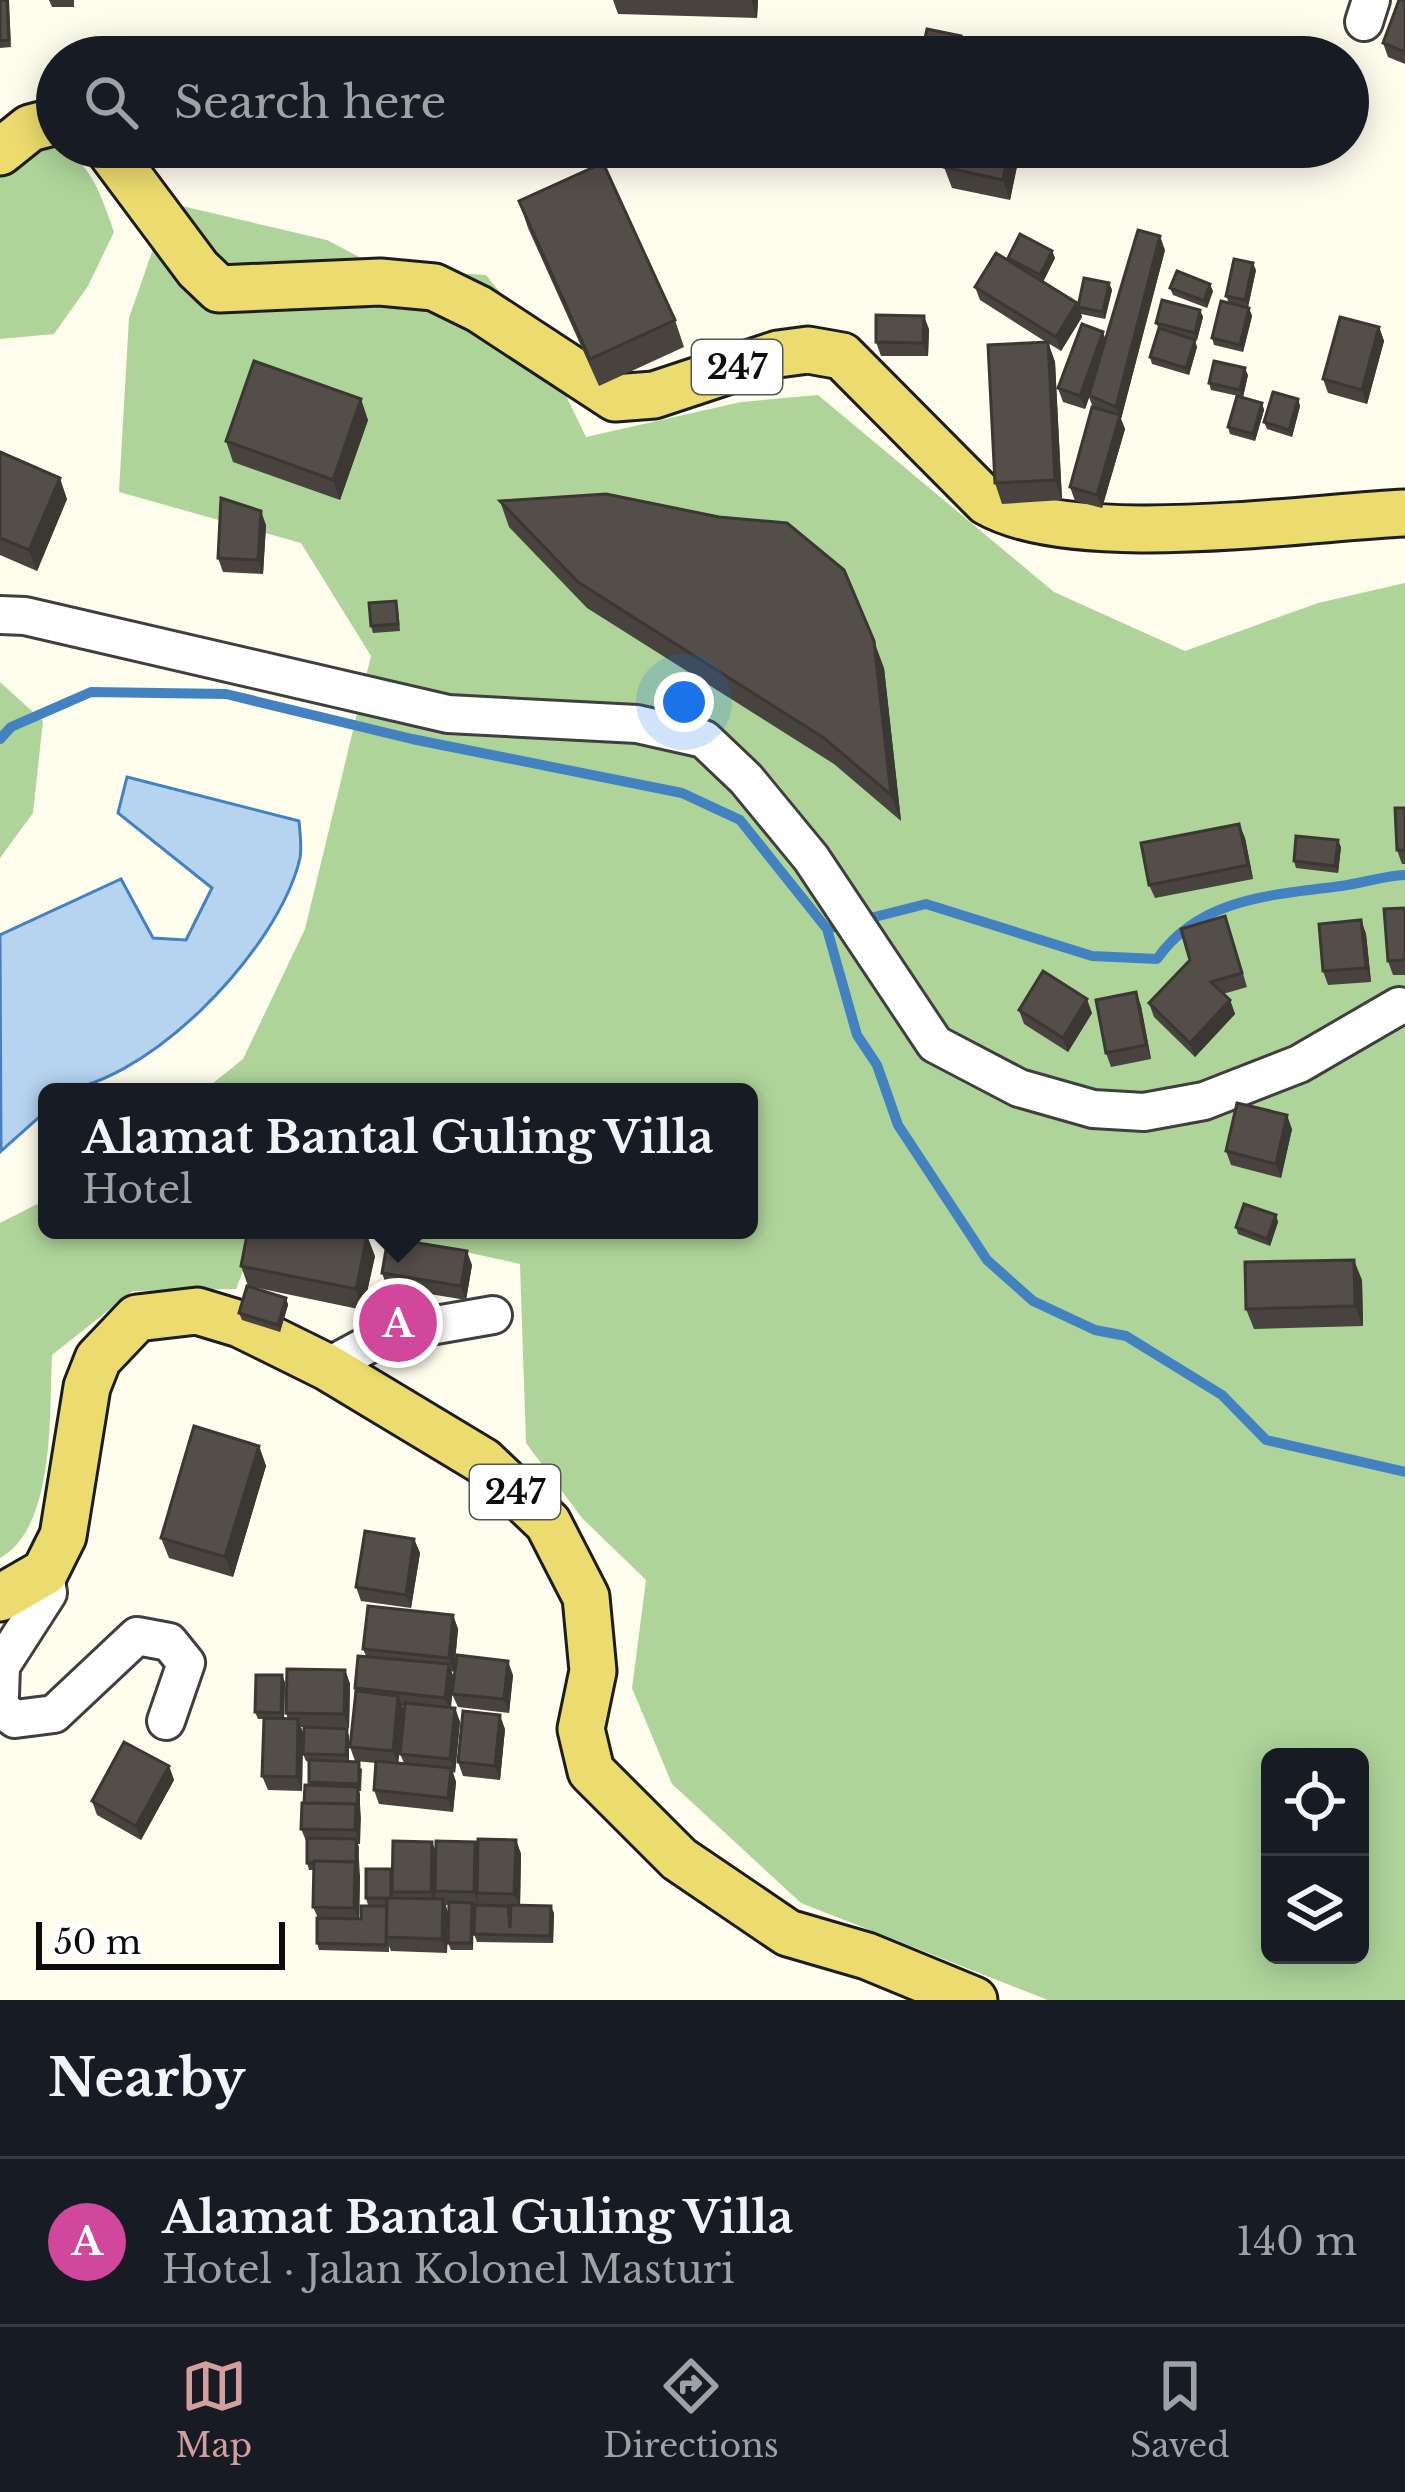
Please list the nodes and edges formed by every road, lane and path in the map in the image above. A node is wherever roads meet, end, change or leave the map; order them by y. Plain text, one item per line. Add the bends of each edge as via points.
1 (36, 126) edge
2 (0, 152) edge
3 (123, 168) edge
4 (1405, 513) edge
5 (0, 615) edge
6 (1399, 1006) dead end
7 (493, 1315) dead end
8 (327, 1367) junction
9 (45, 1572) junction
10 (0, 1598) edge
11 (0, 1696) edge
12 (0, 1708) edge
13 (166, 1721) dead end
14 (974, 2000) edge

1 - 2 main road
3 - 4 main road, 247 via 219,290 434,287 615,398 654,395 778,354 842,356 987,502 1013,517 1144,530
5 - 6 street via 448,714 637,724 704,739 811,858 935,1044 1019,1088 1075,1104 1144,1112 1204,1101 1299,1064
7 - 8 street via 390,1333
8 - 9 main road, 247 via 197,1311 137,1318 98,1359 87,1388 63,1536
8 - 14 main road, 247 via 483,1461 548,1523 586,1597 592,1672 581,1729 590,1771 679,1858 788,1933
9 - 10 main road
9 - 11 street via 48,1593 1,1666
12 - 13 street via 15,1718 54,1714 137,1636 169,1642 186,1663

